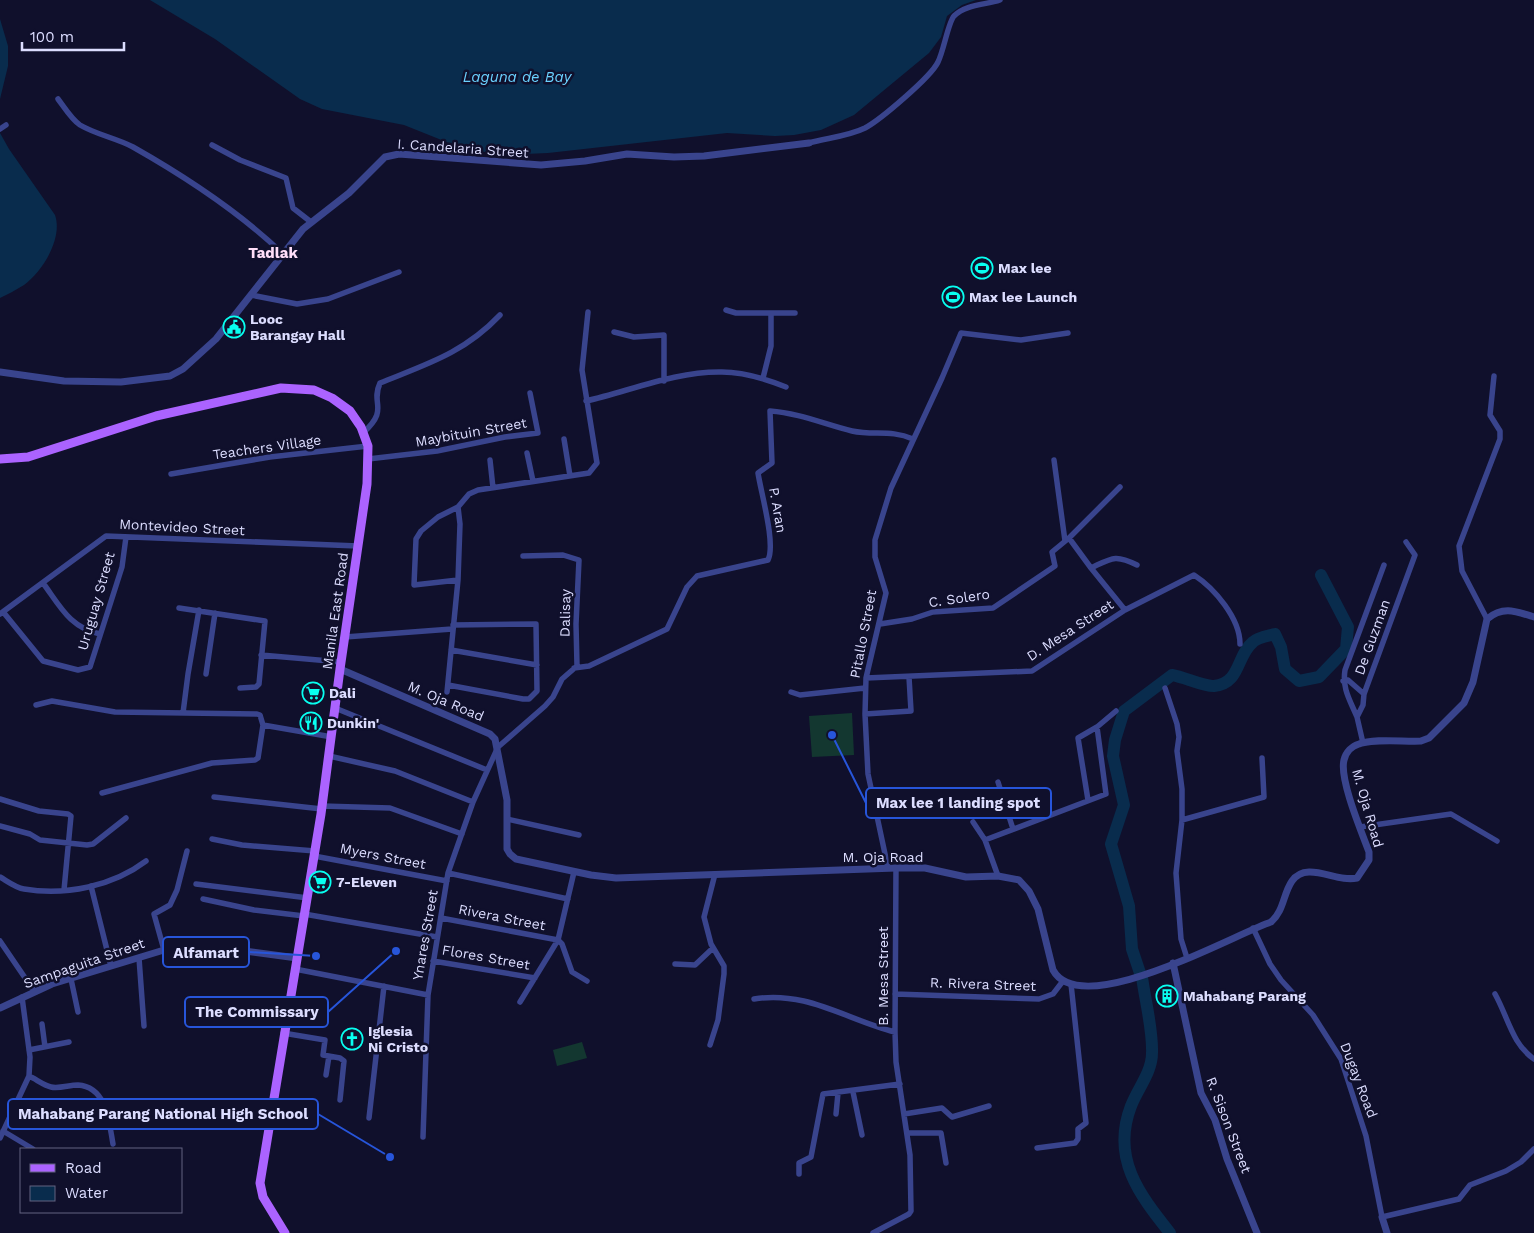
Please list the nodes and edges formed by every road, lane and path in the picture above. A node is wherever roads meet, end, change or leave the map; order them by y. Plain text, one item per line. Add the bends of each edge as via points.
1 (1000, 0) edge
2 (58, 100) dead end
3 (6, 125) dead end
4 (0, 129) edge
5 (809, 143) joint
6 (212, 145) dead end
7 (311, 222) junction
8 (282, 252) junction
9 (399, 272) dead end
10 (251, 295) junction
11 (726, 310) dead end
12 (588, 312) dead end
13 (771, 313) junction
14 (795, 313) dead end
15 (500, 315) dead end
16 (614, 332) dead end
17 (1068, 333) dead end
18 (0, 372) edge
19 (1494, 376) dead end
20 (763, 378) junction
21 (664, 381) junction
22 (786, 387) dead end
23 (530, 393) dead end
24 (586, 401) junction
25 (363, 433) junction
26 (564, 439) dead end
27 (912, 439) junction
28 (368, 446) junction
29 (527, 453) dead end
30 (0, 459) edge
31 (368, 459) junction
32 (490, 460) dead end
33 (1054, 460) dead end
34 (171, 474) dead end
35 (570, 476) junction
36 (533, 481) junction
37 (1120, 487) dead end
38 (493, 488) junction
39 (458, 507) junction
40 (126, 537) junction
41 (1067, 539) junction
42 (1406, 542) dead end
43 (358, 546) junction
44 (523, 556) dead end
45 (1137, 565) dead end
46 (1384, 565) dead end
47 (1091, 568) junction
48 (458, 580) junction
49 (43, 583) junction
50 (179, 608) dead end
51 (199, 610) junction
52 (1125, 610) junction
53 (2, 613) edge
54 (215, 613) junction
55 (1534, 617) edge
56 (1487, 619) junction
57 (880, 624) junction
58 (453, 627) junction
59 (100, 634) junction
60 (345, 637) junction
61 (1240, 644) dead end
62 (451, 650) junction
63 (261, 655) junction
64 (537, 665) junction
65 (340, 666) junction
66 (575, 667) junction
67 (206, 674) dead end
68 (909, 677) junction
69 (866, 678) junction
70 (1343, 682) junction
71 (448, 685) junction
72 (240, 688) dead end
73 (865, 688) junction
74 (1165, 688) dead end
75 (448, 692) dead end
76 (791, 692) dead end
77 (1364, 694) junction
78 (36, 705) dead end
79 (335, 708) junction
80 (1116, 711) dead end
81 (183, 713) junction
82 (865, 714) junction
83 (1357, 717) junction
84 (263, 725) junction
85 (1097, 727) junction
86 (332, 737) junction
87 (1363, 743) junction
88 (498, 747) junction
89 (329, 756) junction
90 (1262, 758) dead end
91 (488, 770) junction
92 (998, 782) dead end
93 (102, 793) dead end
94 (214, 797) dead end
95 (0, 798) edge
96 (1088, 800) junction
97 (473, 802) junction
98 (322, 808) junction
99 (126, 818) dead end
100 (507, 819) junction
101 (1182, 820) junction
102 (973, 822) dead end
103 (0, 826) edge
104 (1360, 827) junction
105 (1013, 829) junction
106 (462, 834) junction
107 (579, 835) dead end
108 (212, 839) dead end
109 (985, 840) junction
110 (1497, 841) dead end
111 (69, 844) junction
112 (187, 851) dead end
113 (315, 854) junction
114 (146, 861) dead end
115 (888, 868) junction
116 (896, 868) junction
117 (574, 872) junction
118 (448, 874) junction
119 (715, 874) junction
120 (0, 876) edge
121 (998, 876) junction
122 (447, 881) junction
123 (196, 884) dead end
124 (92, 886) junction
125 (64, 890) junction
126 (308, 898) junction
127 (203, 899) dead end
128 (568, 899) junction
129 (304, 915) junction
130 (441, 918) junction
131 (1252, 928) junction
132 (437, 937) junction
133 (558, 940) junction
134 (0, 941) edge
135 (713, 948) junction
136 (164, 950) junction
137 (138, 958) junction
138 (297, 958) junction
139 (1186, 958) junction
140 (433, 961) junction
141 (675, 964) dead end
142 (1173, 964) junction
143 (111, 966) junction
144 (295, 969) junction
145 (535, 978) junction
146 (71, 979) junction
147 (587, 981) dead end
148 (1063, 981) junction
149 (1071, 984) junction
150 (384, 986) junction
151 (34, 991) junction
152 (428, 994) junction
153 (895, 994) junction
154 (1495, 994) dead end
155 (22, 997) junction
156 (754, 1000) dead end
157 (520, 1002) dead end
158 (0, 1008) edge
159 (78, 1012) dead end
160 (42, 1024) dead end
161 (144, 1026) dead end
162 (895, 1032) junction
163 (283, 1033) junction
164 (69, 1042) dead end
165 (710, 1045) dead end
166 (45, 1047) junction
167 (29, 1050) junction
168 (326, 1056) junction
169 (1534, 1059) edge
170 (326, 1075) dead end
171 (30, 1076) junction
172 (900, 1084) junction
173 (853, 1092) junction
174 (838, 1093) junction
175 (340, 1100) dead end
176 (989, 1106) dead end
177 (836, 1114) dead end
178 (904, 1114) junction
179 (369, 1118) dead end
180 (3, 1131) junction
181 (908, 1133) junction
182 (862, 1135) dead end
183 (423, 1137) dead end
184 (0, 1138) edge
185 (113, 1144) dead end
186 (31, 1148) edge
187 (1037, 1148) dead end
188 (1534, 1149) edge
189 (946, 1163) dead end
190 (799, 1174) dead end
191 (1382, 1217) junction
192 (285, 1233) edge
193 (873, 1233) edge
194 (1258, 1233) edge
195 (1387, 1233) edge

1 - 5 street via 954,16 937,65 882,116 864,129
2 - 8 street via 79,125 147,156 241,216
3 - 4 street
5 - 7 street, I. Candelaria Street via 704,156 627,154 585,162 540,165 399,154 385,157 350,193
6 - 7 street via 286,178 293,208
7 - 8 street, I. Candelaria Street
8 - 10 street, I. Candelaria Street
9 - 10 street via 328,299 297,304
10 - 18 street, I. Candelaria Street via 216,339 192,363 170,376 122,382 74,381
11 - 13 street
12 - 24 street via 582,370
13 - 14 street
13 - 20 street via 771,346
15 - 25 street via 481,334 451,354 380,383 380,411
16 - 21 street via 634,337 664,335
17 - 27 street, Pitallo Street via 1021,340 961,333
19 - 56 street via 1490,415 1500,431 1500,439 1459,546 1462,571
20 - 21 street via 721,372
20 - 22 street
21 - 24 street
23 - 31 street, Maybituin Street via 538,433 445,450
24 - 35 street via 597,463 589,473
25 - 28 main road, Manila East Road
25 - 30 main road, Manila East Road via 350,411 332,398 314,390 281,388 156,416 28,457
26 - 35 street
27 - 57 street, Pitallo Street via 891,488 875,540 875,556 886,593
27 - 66 street, P. Aran via 899,433 854,431 791,413 770,411 772,463 758,473 771,536 768,560 697,576 687,587 667,628 589,666
28 - 31 main road, Manila East Road
28 - 34 street, Teachers Village via 270,457
29 - 36 street
31 - 43 main road, Manila East Road via 368,484
32 - 38 street
33 - 41 street
35 - 36 street
36 - 38 street
37 - 41 street
38 - 39 street via 469,494
39 - 48 street
39 - 48 street via 438,517 416,539 414,585
40 - 43 street, Montevideo Street
40 - 49 street, Montevideo Street via 106,536 100,539
40 - 59 street, Uruguay Street via 122,567
41 - 47 street
41 - 57 street, C. Solero via 1052,552 1055,566 993,608 933,612
42 - 77 street, De Guzman via 1415,555
43 - 60 main road, Manila East Road
44 - 66 street, Dalisay via 562,555 579,560
45 - 47 street via 1114,557
46 - 70 street
47 - 52 street
48 - 58 street
49 - 53 street, Montevideo Street
49 - 59 street via 73,622 85,631
50 - 51 street
51 - 54 street
51 - 81 street
52 - 61 street, D. Mesa Street via 1194,575 1227,609 1240,635
52 - 68 street, D. Mesa Street via 1032,671
53 - 59 street, Uruguay Street via 43,661 78,670 90,667
54 - 63 street via 265,621
54 - 67 street
55 - 56 street via 1503,610
56 - 87 street via 1469,694 1449,719 1429,738 1421,741
57 - 69 street, Pitallo Street
58 - 60 street
58 - 62 street
58 - 64 street via 536,624
60 - 65 main road, Manila East Road
62 - 64 street
62 - 71 street
63 - 65 street
63 - 72 street via 259,684
64 - 71 street via 537,691 529,698
65 - 79 main road, Manila East Road
65 - 88 street, M. Oja Road via 490,734
66 - 88 street via 562,679 545,706
68 - 69 street, D. Mesa Street
68 - 82 street via 911,712
69 - 73 street, Pitallo Street
70 - 77 street via 1348,680
70 - 83 street
71 - 75 street
73 - 76 street
73 - 82 street, Pitallo Street
74 - 101 street via 1178,724
77 - 83 street, De Guzman
78 - 81 street via 52,702 115,712
79 - 86 main road, Manila East Road
79 - 91 street
80 - 85 street
81 - 84 street via 257,714
82 - 115 street, Pitallo Street via 870,782
83 - 87 street, De Guzman
84 - 86 street
84 - 93 street via 258,758 254,760 212,763
85 - 96 street via 1078,738
85 - 96 street via 1106,794
86 - 89 main road, Manila East Road
87 - 104 street, M. Oja Road via 1350,749 1344,760 1346,784
88 - 91 street, Ynares Street
88 - 100 street, M. Oja Road
89 - 97 street via 396,771
89 - 98 main road, Manila East Road
90 - 101 street via 1264,796
91 - 97 street, Ynares Street
92 - 105 street
94 - 98 street
95 - 111 street via 39,811 68,814 71,816
96 - 105 street
97 - 106 street, Ynares Street
98 - 106 street via 390,808
98 - 113 main road, Manila East Road
99 - 111 street via 93,844
100 - 107 street
100 - 117 street, M. Oja Road via 506,840 510,854 520,861
101 - 139 street via 1176,873 1181,939
102 - 109 street
103 - 111 street via 40,840
104 - 110 street via 1451,814
104 - 131 street, M. Oja Road via 1369,852 1364,870 1357,878 1310,871 1297,874 1278,916 1271,922
105 - 109 street
106 - 118 street, Ynares Street
108 - 113 street, Myers Street
109 - 121 street
111 - 125 street
112 - 136 street via 170,906 154,914
113 - 122 street, Myers Street
113 - 126 main road, Manila East Road
114 - 124 street via 116,880
115 - 116 street, M. Oja Road
115 - 119 street, M. Oja Road
116 - 121 street, M. Oja Road via 925,868 966,878
116 - 153 street, B. Mesa Street
117 - 119 street, M. Oja Road via 616,878
117 - 128 street
118 - 122 street, Ynares Street
118 - 128 street
119 - 135 street via 704,917
120 - 125 street via 23,889
121 - 148 street, M. Oja Road via 1019,880 1029,891 1038,909 1053,970
122 - 130 street, Ynares Street
123 - 126 street
124 - 125 street
124 - 143 street
126 - 129 main road, Manila East Road
127 - 129 street via 254,910
128 - 133 street
129 - 132 street
129 - 138 main road, Manila East Road
130 - 132 street, Ynares Street
130 - 133 street, Rivera Street
131 - 139 street, M. Oja Road
131 - 191 street, Dugay Road via 1281,980 1313,1015 1339,1054 1366,1136
132 - 140 street, Ynares Street
133 - 145 street
133 - 147 street via 572,972
134 - 151 street
135 - 141 street via 695,965
135 - 165 street via 722,961 724,974 718,1020
136 - 137 street, Sampaguita Street
136 - 138 street, Sampaguita Street via 199,945
137 - 143 street, Sampaguita Street
137 - 161 street
138 - 144 main road, Manila East Road
139 - 142 street, M. Oja Road
140 - 145 street, Flores Street
140 - 152 street, Ynares Street
142 - 149 street, M. Oja Road via 1114,985
142 - 194 street, R. Sison Street via 1200,1093 1215,1120
143 - 146 street, Sampaguita Street
144 - 150 street
144 - 163 main road, Manila East Road
145 - 157 street
146 - 151 street, Sampaguita Street
146 - 159 street
148 - 149 street, M. Oja Road
148 - 153 street, R. Rivera Street via 1053,994 1040,999
149 - 187 street via 1086,1123 1078,1129 1075,1143
150 - 152 street
150 - 179 street
151 - 155 street, Sampaguita Street
152 - 183 street, Ynares Street
153 - 162 street, B. Mesa Street
154 - 169 street via 1521,1048
155 - 158 street, Sampaguita Street
155 - 167 street
156 - 162 street via 771,996 810,1001
160 - 166 street
162 - 172 street, B. Mesa Street
163 - 168 street via 325,1040
163 - 192 main road, Manila East Road via 260,1183 263,1197
164 - 166 street
166 - 167 street
167 - 171 street
168 - 170 street
168 - 175 street via 344,1061
171 - 180 street
171 - 185 street via 50,1087 80,1085 93,1089 104,1106
172 - 173 street
172 - 178 street, B. Mesa Street
173 - 174 street
173 - 182 street
174 - 177 street
174 - 190 street via 823,1094 811,1157 799,1163
176 - 178 street via 952,1117 942,1108
178 - 181 street, B. Mesa Street
180 - 184 street
180 - 186 street
181 - 189 street via 941,1133
181 - 193 street, B. Mesa Street via 911,1211
188 - 191 street via 1506,1171 1470,1185 1459,1199
191 - 195 street, Dugay Road

